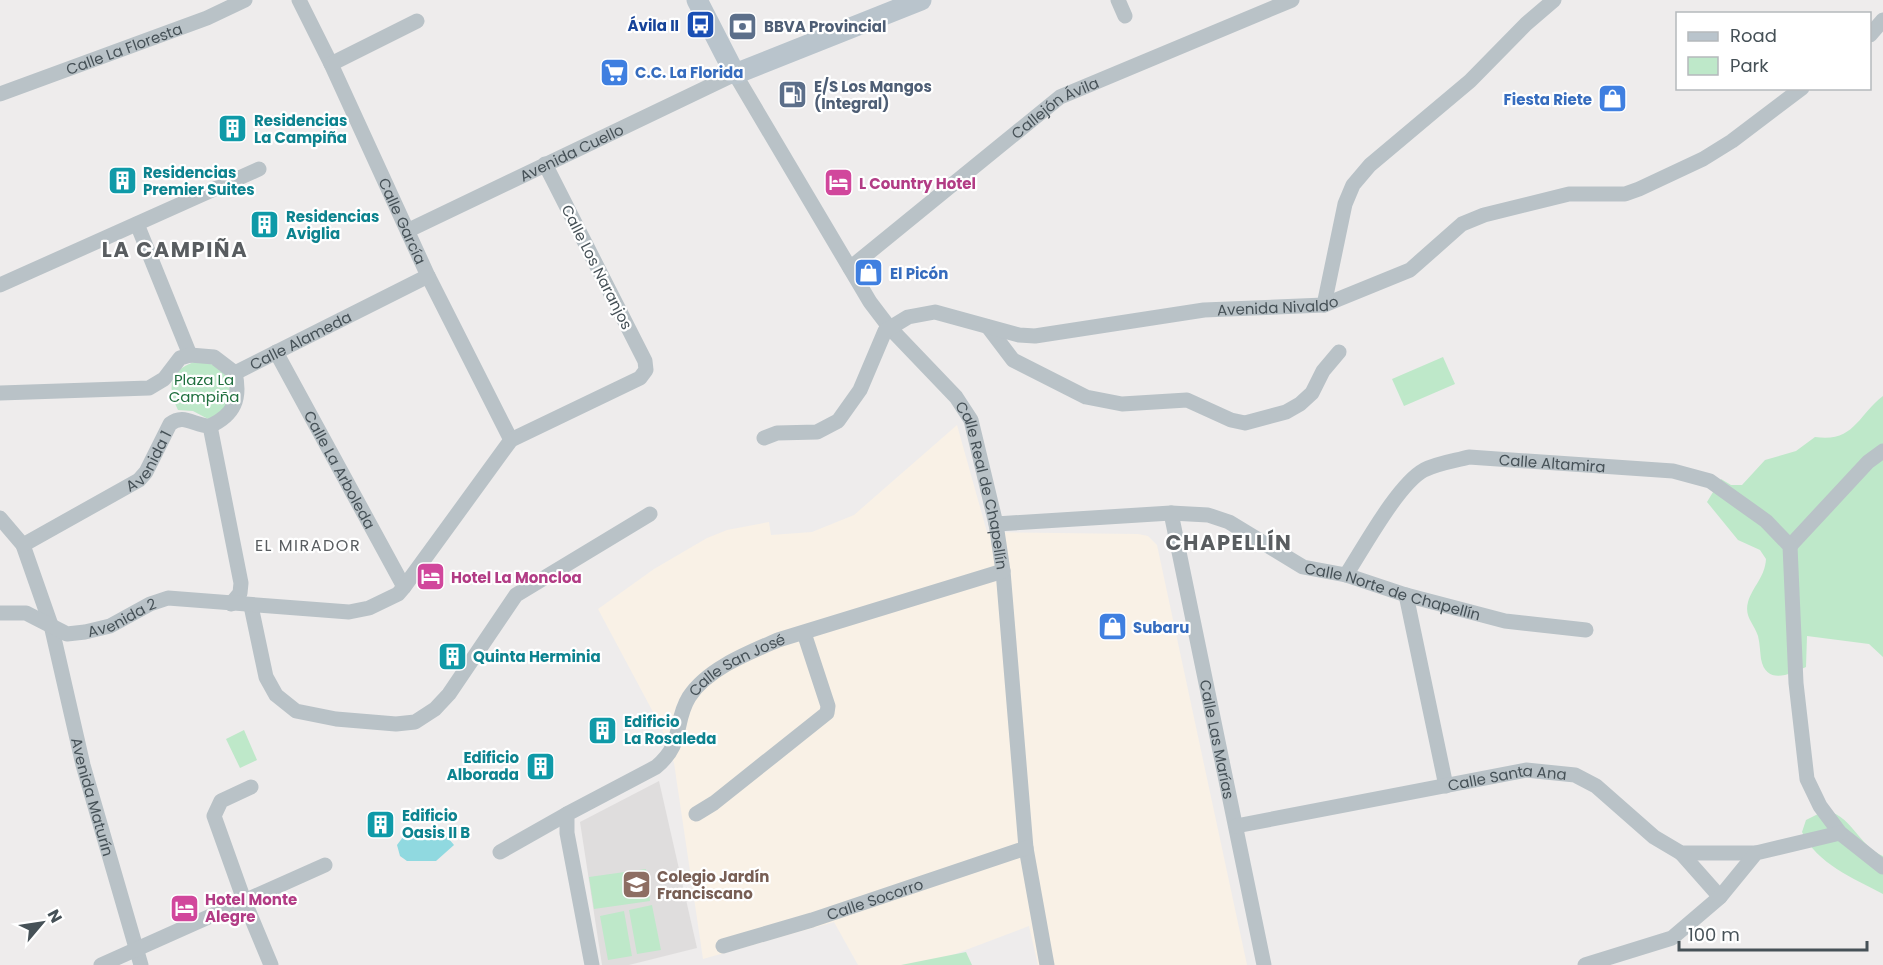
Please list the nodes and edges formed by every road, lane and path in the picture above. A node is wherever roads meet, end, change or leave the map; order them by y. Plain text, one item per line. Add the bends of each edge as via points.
1 (245, 0) edge
2 (299, 0) edge
3 (697, 0) edge
4 (921, 0) edge
5 (1119, 0) edge
6 (1292, 0) edge
7 (1554, 0) edge
8 (1125, 16) dead end
9 (1883, 20) edge
10 (417, 21) dead end
11 (1871, 33) edge
12 (332, 64) junction
13 (735, 74) junction
14 (1799, 90) edge
15 (0, 94) edge
16 (545, 164) junction
17 (259, 169) dead end
18 (137, 224) junction
19 (409, 230) junction
20 (850, 268) junction
21 (428, 276) junction
22 (0, 285) edge
23 (1324, 305) junction
24 (889, 327) junction
25 (988, 327) junction
26 (276, 352) junction
27 (1339, 352) dead end
28 (190, 355) junction
29 (235, 373) junction
30 (0, 393) edge
31 (210, 426) junction
32 (764, 438) dead end
33 (511, 440) junction
34 (1883, 451) edge
35 (1171, 513) junction
36 (650, 514) dead end
37 (0, 518) edge
38 (996, 524) junction
39 (23, 545) junction
40 (1790, 546) junction
41 (1003, 571) junction
42 (1346, 575) junction
43 (404, 587) junction
44 (1406, 595) junction
45 (231, 604) junction
46 (251, 606) junction
47 (0, 614) edge
48 (51, 625) junction
49 (1586, 630) dead end
50 (804, 633) junction
51 (1446, 786) junction
52 (251, 787) dead end
53 (567, 814) junction
54 (696, 814) dead end
55 (1236, 826) junction
56 (1840, 833) junction
57 (1026, 848) junction
58 (500, 852) dead end
59 (1681, 852) junction
60 (1756, 853) junction
61 (325, 865) dead end
62 (1883, 867) edge
63 (1720, 897) junction
64 (244, 900) junction
65 (723, 946) dead end
66 (136, 948) junction
67 (101, 965) edge
68 (141, 965) edge
69 (271, 965) edge
70 (592, 965) edge
71 (1047, 965) edge
72 (1264, 965) edge
73 (1585, 965) edge

1 - 15 street, Calle La Floresta via 207,18
2 - 12 street, Calle García
3 - 13 street
4 - 13 street
5 - 8 street
6 - 20 street, Callejón Ávila via 1060,97
7 - 23 street via 1470,81 1370,165 1353,185 1345,204
9 - 11 street
10 - 12 street
12 - 19 street, Calle García
13 - 16 street, Avenida Cuello
13 - 20 street, Calle Real de Chapellín
14 - 23 street, Avenida Nivaldo via 1732,141 1640,189 1625,194 1569,194 1484,215 1462,224 1410,270
16 - 19 street, Avenida Cuello
16 - 33 street, Calle Los Naranjos via 645,361 646,370 640,378
17 - 18 street
18 - 22 street
18 - 28 street
19 - 21 street, Calle García
20 - 24 street, Calle Real de Chapellín
21 - 26 street, Calle Alameda
21 - 33 street, Calle García
23 - 25 street, Avenida Nivaldo via 1204,310 1035,336
24 - 25 street, Avenida Nivaldo via 908,317 935,312
24 - 32 street via 860,390 838,421 818,432 777,433
24 - 38 street, Calle Real de Chapellín via 971,420
25 - 27 street via 1013,360 1086,397 1122,404 1187,400 1245,423 1300,404
26 - 29 street, Calle Alameda
26 - 43 street, Calle La Arboleda
28 - 29 street, Calle Alameda via 214,357
28 - 30 street via 180,358 164,379 149,388
29 - 31 street via 237,400 223,420
31 - 39 street, Avenida 1 via 187,419 175,420 139,480
31 - 45 street via 241,583 240,593
33 - 43 street
34 - 40 street via 1868,462
35 - 38 street, Calle Norte de Chapellín
35 - 42 street, Calle Norte de Chapellín via 1208,515 1229,522 1303,567
35 - 55 street, Calle Las Marías
36 - 46 street via 516,595 449,694 415,722 325,718 285,704 269,686
37 - 39 street
38 - 41 street, Calle Real de Chapellín
39 - 48 street, Avenida Maturín
40 - 42 street, Calle Altamira via 1766,521 1710,481 1672,471 1469,457 1422,471 1407,486
40 - 56 street via 1796,683 1807,778 1820,806
41 - 50 street, Calle San José
41 - 57 street, Calle Real de Chapellín
42 - 44 street, Calle Norte de Chapellín
43 - 46 street, Avenida 2 via 369,608 349,612
44 - 49 street, Calle Norte de Chapellín via 1504,621
44 - 51 street
45 - 46 street, Avenida 2
45 - 48 street, Avenida 2 via 168,598 110,626 85,632 67,634
47 - 48 street, Avenida 2 via 26,613
48 - 66 street, Avenida Maturín via 83,765
50 - 53 street, Calle San José via 749,652 700,683 688,699 668,758
50 - 54 street via 827,713
51 - 55 street, Calle Santa Ana
51 - 59 street, Calle Santa Ana via 1526,770 1575,775 1596,786 1654,837
52 - 64 street via 221,801 214,816
53 - 58 street, Calle San José
53 - 70 street via 567,833
55 - 72 street, Calle Las Marías
56 - 60 street, Calle Santa Ana
56 - 62 street
57 - 65 street, Calle Socorro
57 - 71 street, Calle Real de Chapellín
59 - 60 street, Calle Santa Ana
59 - 63 street
60 - 63 street
61 - 64 street
63 - 73 street via 1672,938
64 - 66 street
64 - 69 street
66 - 67 street
66 - 68 street, Avenida Maturín

